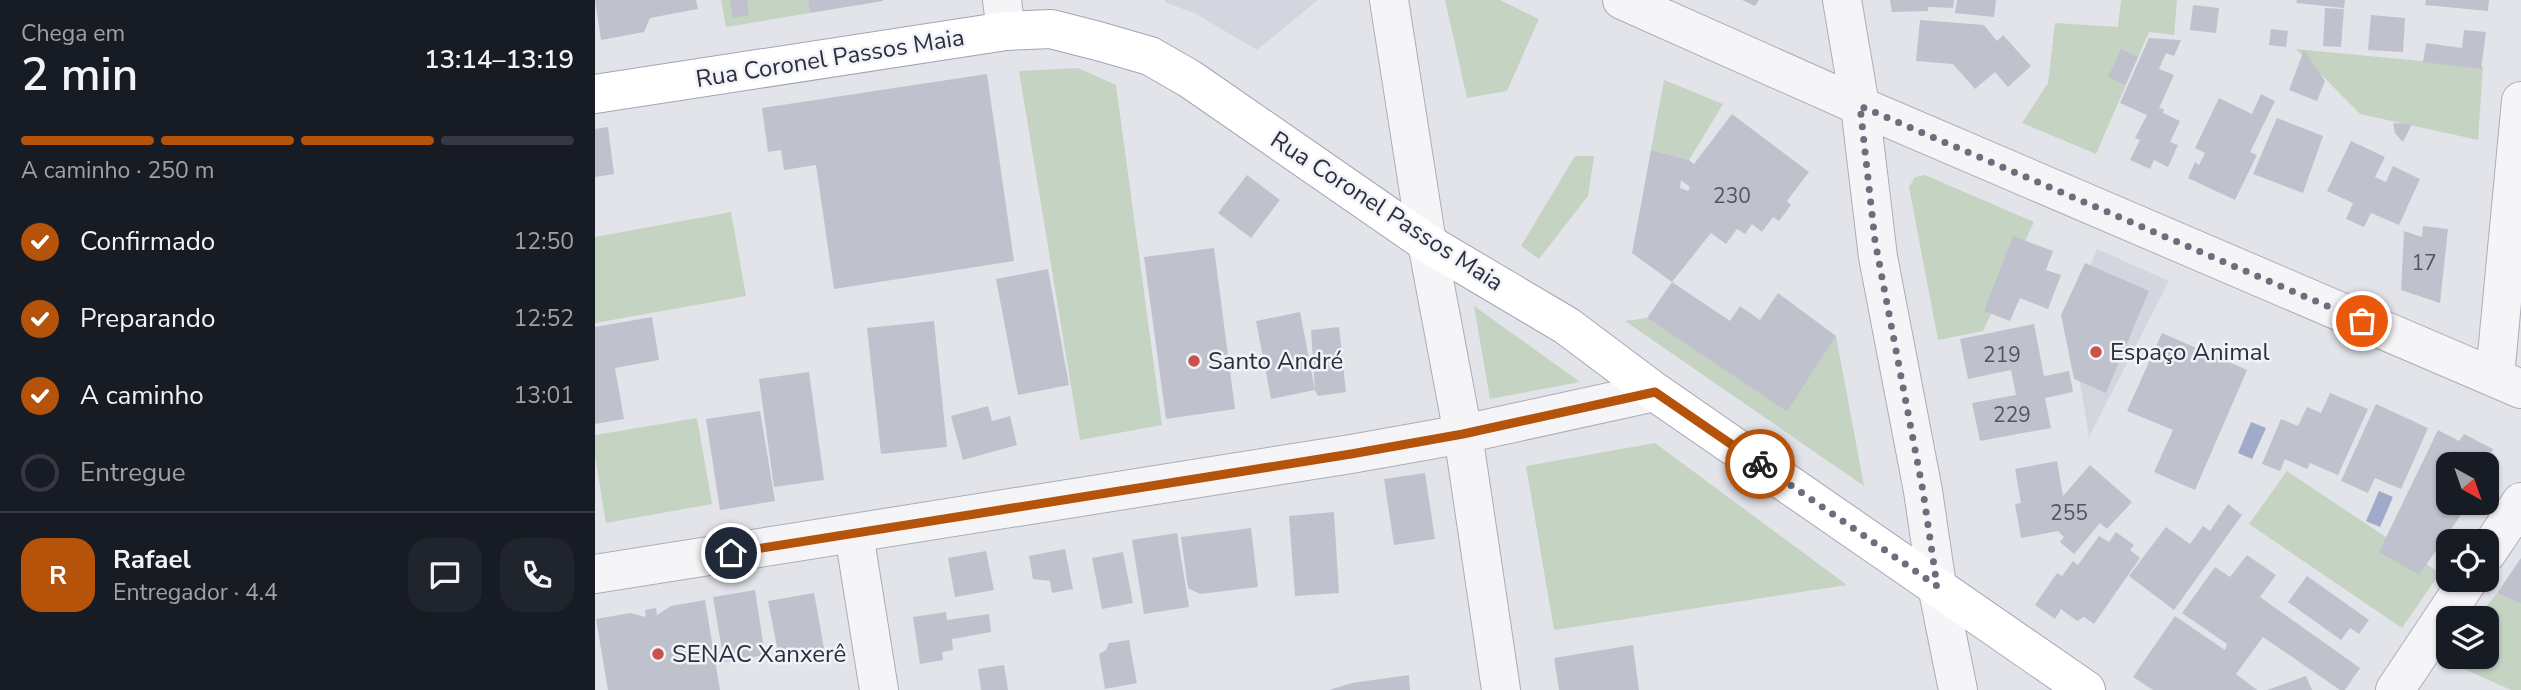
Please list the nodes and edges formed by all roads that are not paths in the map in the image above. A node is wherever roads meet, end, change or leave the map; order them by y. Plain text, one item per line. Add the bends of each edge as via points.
1 (1389, 0) edge
2 (1622, 0) edge
3 (1842, 0) edge
4 (1004, 15) edge
5 (595, 94) edge
6 (2521, 101) edge
7 (1860, 106) junction
8 (1427, 243) junction
9 (2508, 382) edge
10 (1655, 392) junction
11 (1463, 434) junction
12 (2521, 502) edge
13 (854, 534) junction
14 (2499, 535) edge
15 (595, 574) edge
16 (1937, 586) junction
17 (2460, 592) edge
18 (879, 690) edge
19 (1501, 690) edge
20 (1958, 690) edge
21 (2085, 690) edge
22 (2395, 690) edge

1 - 8 street
2 - 7 street
3 - 7 street
4 - 5 main road, Rua Coronel Passos Maia
4 - 8 main road, Rua Coronel Passos Maia via 1150,56
6 - 9 street
7 - 9 street
7 - 16 street via 1874,235
8 - 10 main road, Rua Coronel Passos Maia via 1567,326
8 - 11 street
10 - 11 street
10 - 16 main road, Rua Coronel Passos Maia
11 - 13 street
11 - 19 street
12 - 14 street
13 - 15 street
13 - 18 street
16 - 20 street
16 - 21 main road, Rua Coronel Passos Maia
17 - 22 street

